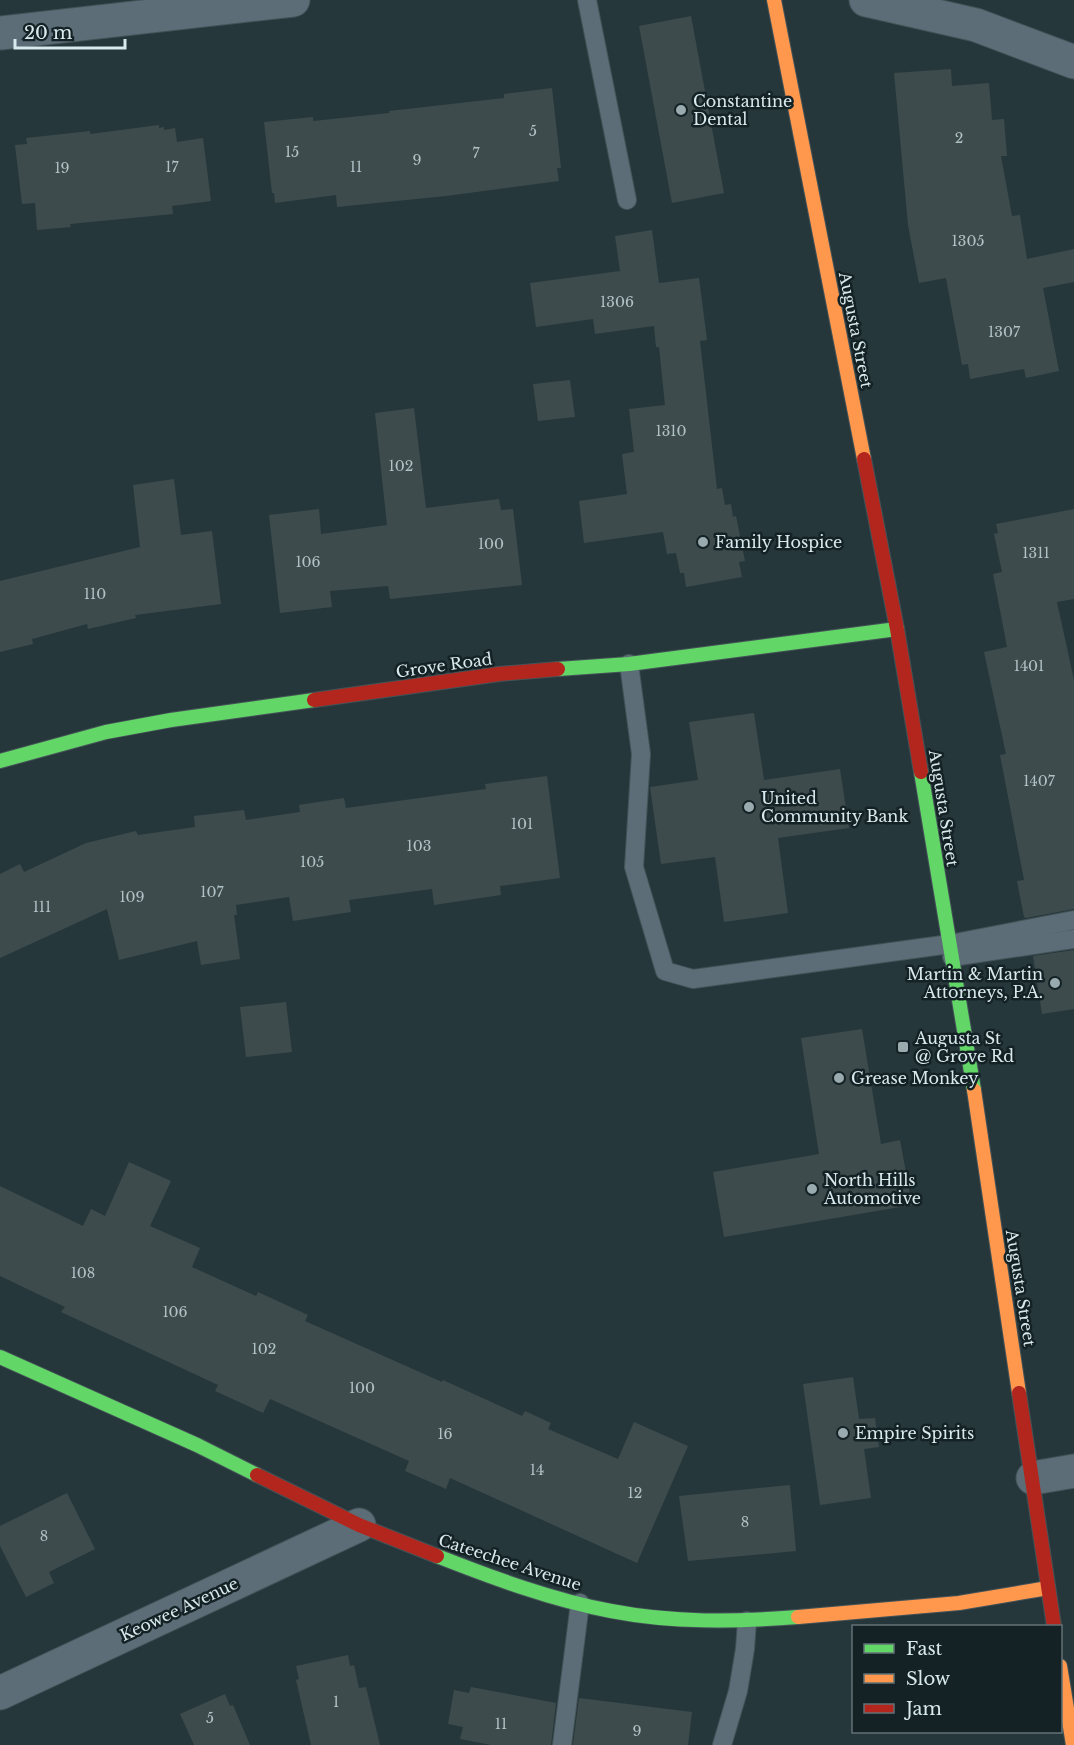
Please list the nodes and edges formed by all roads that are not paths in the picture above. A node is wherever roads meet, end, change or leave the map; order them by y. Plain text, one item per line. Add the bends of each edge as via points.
1 (293, 0) edge
2 (586, 0) edge
3 (774, 0) edge
4 (866, 0) edge
5 (0, 33) edge
6 (1074, 62) edge
7 (627, 200) dead end
8 (897, 629) junction
9 (629, 664) junction
10 (0, 761) edge
11 (1074, 920) edge
12 (1074, 939) edge
13 (951, 950) junction
14 (0, 1357) edge
15 (1074, 1471) edge
16 (1033, 1478) junction
17 (359, 1525) junction
18 (1048, 1588) junction
19 (580, 1603) junction
20 (747, 1621) junction
21 (1054, 1625) edge
22 (1062, 1674) edge
23 (0, 1693) edge
24 (1071, 1710) edge
25 (562, 1745) edge
26 (722, 1745) edge
27 (1073, 1745) edge

1 - 5 street
2 - 7 lane
3 - 8 main road, Augusta Street
4 - 6 street via 976,25
8 - 9 main road, Grove Road
8 - 13 main road, Augusta Street
9 - 10 main road, Grove Road via 499,675 171,720 106,732
9 - 13 lane via 641,754 634,867 665,971 693,979
11 - 13 lane
12 - 13 lane
13 - 16 main road, Augusta Street
14 - 17 main road, Cateechee Avenue via 198,1445
15 - 16 street
16 - 18 main road, Augusta Street
17 - 19 main road, Cateechee Avenue via 465,1567
17 - 23 street, Keowee Avenue
18 - 20 main road, Cateechee Avenue via 959,1603
18 - 21 main road, Augusta Street
19 - 20 main road, Cateechee Avenue via 681,1620
19 - 25 lane
20 - 26 lane via 738,1691
22 - 24 main road
24 - 27 main road

